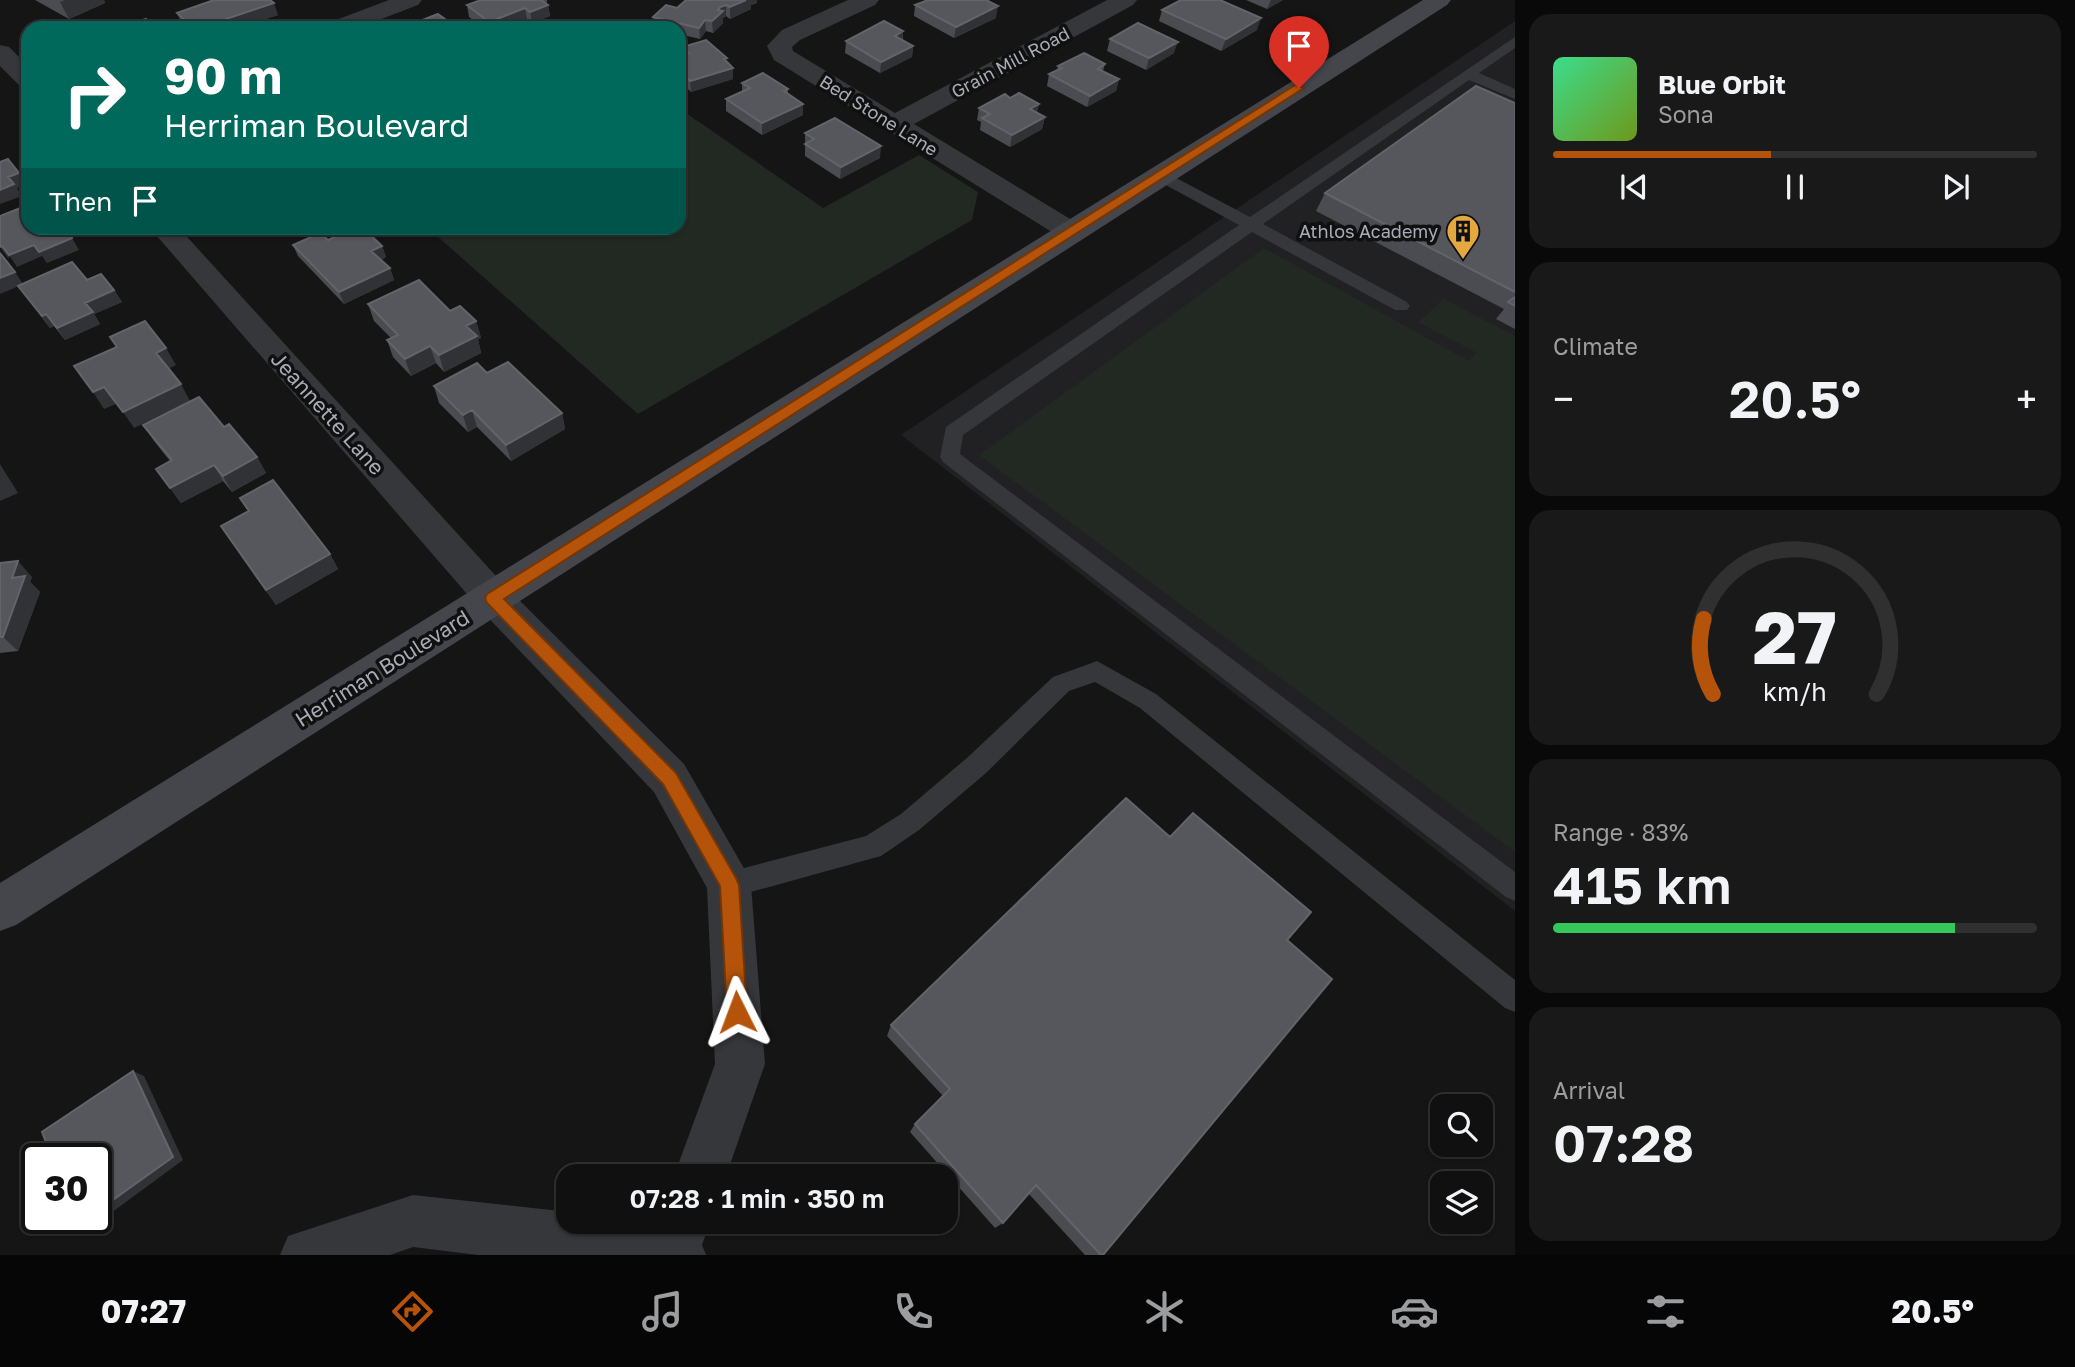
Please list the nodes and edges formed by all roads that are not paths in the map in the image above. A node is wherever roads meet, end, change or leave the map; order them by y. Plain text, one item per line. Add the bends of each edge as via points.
1 (410, 0) edge
2 (867, 0) edge
3 (1125, 0) edge
4 (1439, 0) edge
5 (355, 21) edge
6 (1515, 41) edge
7 (0, 52) edge
8 (21, 73) edge
9 (1468, 74) junction
10 (1515, 94) edge
11 (894, 124) junction
12 (1159, 175) junction
13 (1251, 225) junction
14 (1070, 231) junction
15 (170, 235) edge
16 (1401, 306) dead end
17 (493, 598) junction
18 (729, 885) junction
19 (1515, 888) edge
20 (0, 909) edge
21 (1515, 998) edge
22 (704, 1164) edge
23 (679, 1243) edge
24 (307, 1255) edge

1 - 5 street
2 - 11 street, Bed Stone Lane via 791,35 779,46 783,55
3 - 11 street, Grain Mill Road
4 - 12 main road, Herriman Boulevard
6 - 9 lane
7 - 8 street
9 - 10 lane
9 - 13 lane
11 - 14 street, Bed Stone Lane
12 - 13 lane
12 - 14 main road, Herriman Boulevard
13 - 16 lane
13 - 19 lane via 953,432 950,457
14 - 17 main road, Herriman Boulevard
15 - 17 street, Jeannette Lane
17 - 18 street, Jeannette Lane via 669,778
17 - 20 main road, Herriman Boulevard
18 - 21 lane via 872,846 920,814 1061,684 1097,671 1148,701
18 - 22 street via 740,1063
23 - 24 street via 413,1221

